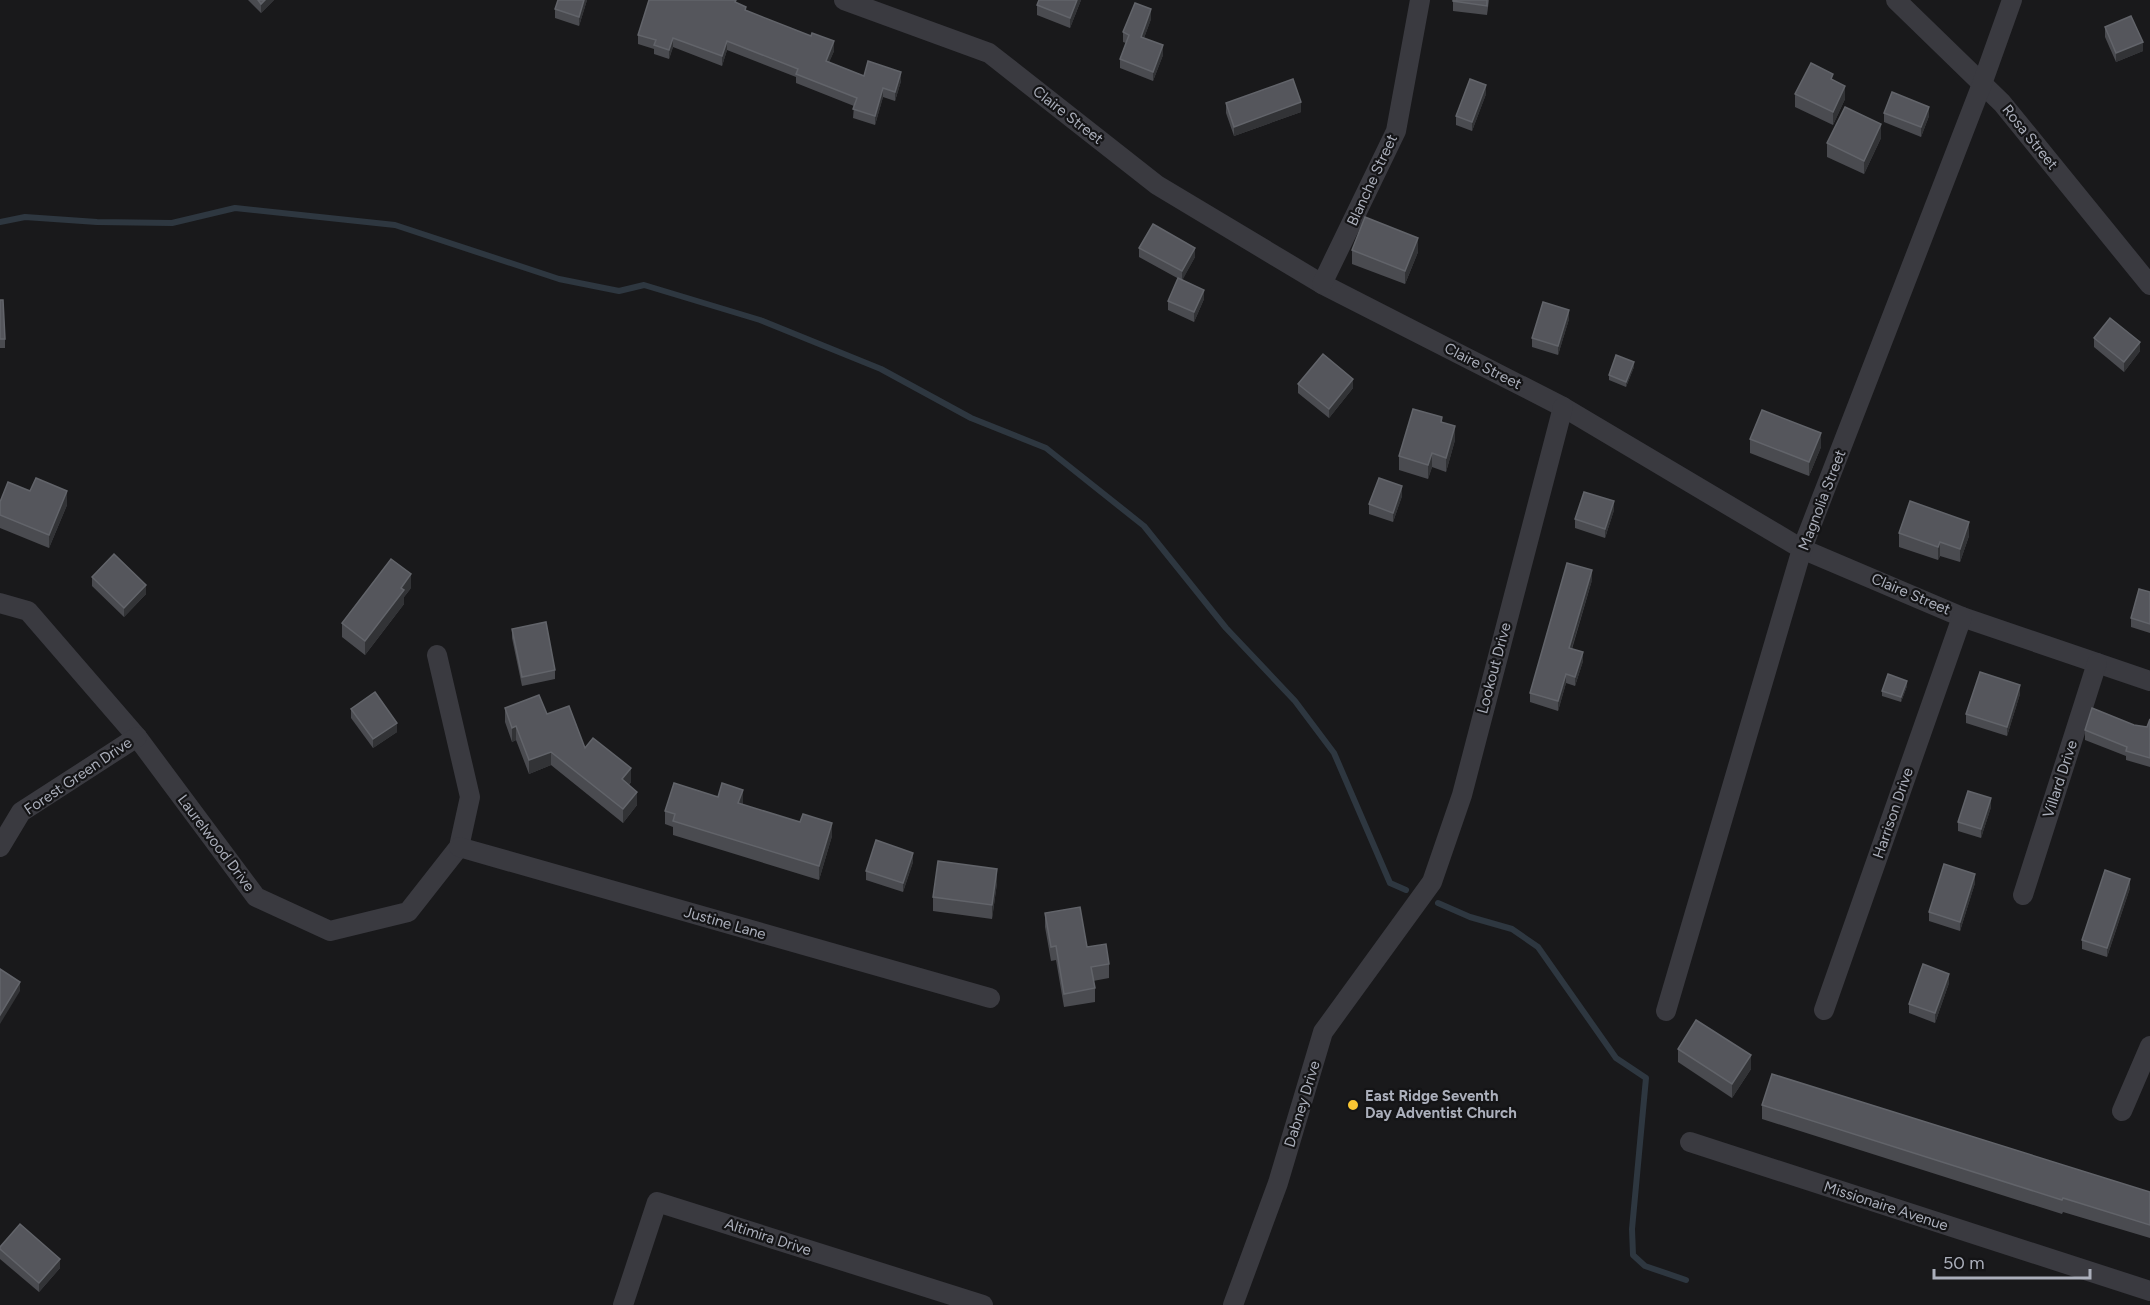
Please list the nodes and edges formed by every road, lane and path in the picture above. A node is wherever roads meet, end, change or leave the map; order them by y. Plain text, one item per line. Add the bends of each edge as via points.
1 (844, 0) edge
2 (1420, 0) edge
3 (1896, 0) edge
4 (2012, 0) edge
5 (1982, 84) junction
6 (1322, 284) junction
7 (2150, 285) edge
8 (1563, 406) junction
9 (1803, 549) junction
10 (0, 603) edge
11 (1962, 617) junction
12 (437, 655) dead end
13 (2097, 663) junction
14 (2150, 681) edge
15 (137, 737) junction
16 (0, 847) edge
17 (459, 847) junction
18 (2023, 895) dead end
19 (1405, 921) joint
20 (990, 998) dead end
21 (1824, 1010) dead end
22 (1666, 1011) dead end
23 (2150, 1046) edge
24 (2122, 1111) dead end
25 (1690, 1142) dead end
26 (2150, 1291) edge
27 (623, 1305) edge
28 (983, 1305) edge
29 (1233, 1305) edge

1 - 6 street, Claire Street via 989,53 1157,185
2 - 6 street, Blanche Street via 1396,131
3 - 5 street, Rosa Street
4 - 5 street, Magnolia Street
5 - 7 street, Rosa Street via 2010,112
5 - 9 street, Magnolia Street
6 - 8 street, Claire Street
8 - 9 street, Claire Street
8 - 19 street, Lookout Drive via 1462,795 1432,882
9 - 11 street, Claire Street
9 - 22 street, Magnolia Street
10 - 15 street, Laurelwood Drive via 28,611
11 - 13 street, Claire Street
11 - 21 street, Harrison Drive
12 - 17 street, Laurelwood Drive via 470,797
13 - 14 street, Claire Street
13 - 18 street, Villard Drive
15 - 16 street, Forest Green Drive via 21,812
15 - 17 street, Laurelwood Drive via 256,897 330,931 408,912
17 - 20 street, Justine Lane
19 - 29 street, Dabney Drive via 1323,1032 1278,1183
23 - 24 street
25 - 26 street, Missionaire Avenue
27 - 28 street, Altimira Drive via 657,1202

